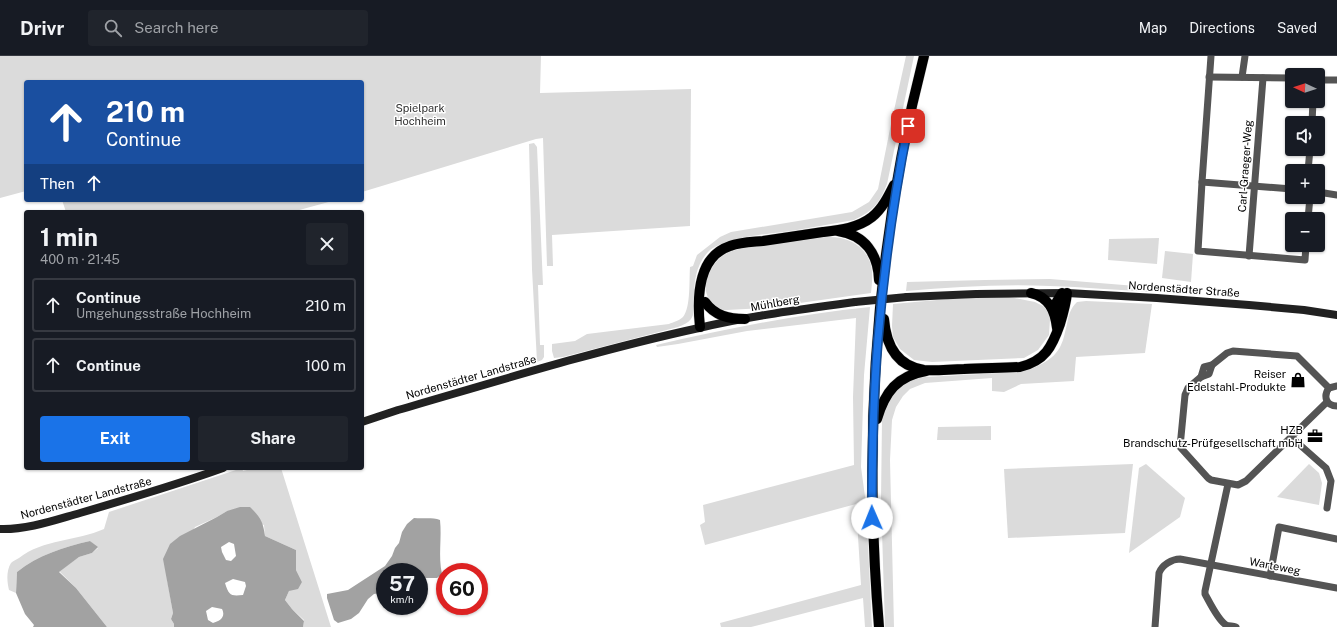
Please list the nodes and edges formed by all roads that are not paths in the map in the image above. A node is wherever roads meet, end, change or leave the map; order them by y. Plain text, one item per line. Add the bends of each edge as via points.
1 (924, 56) edge
2 (1211, 56) edge
3 (1245, 56) edge
4 (1209, 77) junction
5 (1242, 77) junction
6 (1263, 78) junction
7 (1285, 78) edge
8 (1325, 80) edge
9 (1337, 80) edge
10 (898, 176) junction
11 (1202, 182) junction
12 (1254, 185) junction
13 (1285, 188) edge
14 (1325, 193) edge
15 (1337, 195) edge
16 (830, 231) junction
17 (1306, 252) edge
18 (1249, 256) junction
19 (700, 289) junction
20 (882, 293) junction
21 (1031, 293) junction
22 (1064, 293) junction
23 (907, 297) joint
24 (704, 302) junction
25 (880, 309) junction
26 (1336, 315) edge
27 (1056, 318) junction
28 (745, 319) junction
29 (700, 327) junction
30 (1057, 332) junction
31 (587, 356) joint
32 (930, 370) junction
33 (1337, 386) edge
34 (1329, 388) junction
35 (1328, 402) junction
36 (1337, 406) edge
37 (364, 421) edge
38 (873, 434) junction
39 (1292, 437) junction
40 (217, 470) edge
41 (1228, 484) junction
42 (1327, 508) dead end
43 (0, 528) edge
44 (1337, 539) edge
45 (1210, 565) junction
46 (1270, 576) junction
47 (1337, 588) edge
48 (878, 627) edge
49 (1155, 627) edge
50 (1236, 627) edge

1 - 10 main road
2 - 4 street
3 - 5 street
4 - 5 street
4 - 11 street
5 - 6 street
6 - 7 street
6 - 12 street, Carl-Graeger-Weg
8 - 9 street
10 - 16 main road via 879,211 863,223
10 - 20 main road
11 - 12 street
11 - 18 street via 1198,251
12 - 13 street
12 - 18 street, Carl-Graeger-Weg
14 - 15 street
16 - 19 main road via 735,244 724,248 707,264
16 - 25 main road via 854,236 864,242 872,252 878,269
17 - 18 street via 1305,260
19 - 24 main road
19 - 29 main road
20 - 25 main road
20 - 32 main road via 886,336 892,350 909,365
21 - 22 main road, Nordenstädter Straße
21 - 23 main road, Nordenstädter Straße
21 - 27 main road via 1047,301
22 - 26 main road, Nordenstädter Straße via 1249,305
22 - 27 main road via 1056,303
22 - 30 main road via 1065,307
23 - 28 main road, Mühlberg, bridge via 795,310
24 - 28 main road via 718,314
24 - 29 main road via 706,316
25 - 38 main road
27 - 30 main road
28 - 29 main road, Mühlberg
29 - 31 main road, Mühlberg
30 - 32 main road via 1045,354 1025,366
31 - 37 main road, Nordenstädter Landstraße
32 - 38 main road via 908,377 895,385 882,404
33 - 34 street
34 - 35 street via 1325,396
34 - 41 street via 1297,356 1233,351 1212,365 1204,367 1201,377 1184,395 1180,447 1208,478
35 - 36 street
35 - 39 street
38 - 48 main road via 872,518
39 - 41 street via 1246,481 1238,485
39 - 42 street via 1326,468 1331,481
40 - 43 main road, Nordenstädter Landstraße via 48,522 25,527
41 - 45 street
44 - 46 street via 1279,527
45 - 46 street, Warteweg
45 - 49 street, Warteweg via 1174,559 1162,567 1159,573
45 - 50 street via 1206,594 1224,622
46 - 47 street, Warteweg

